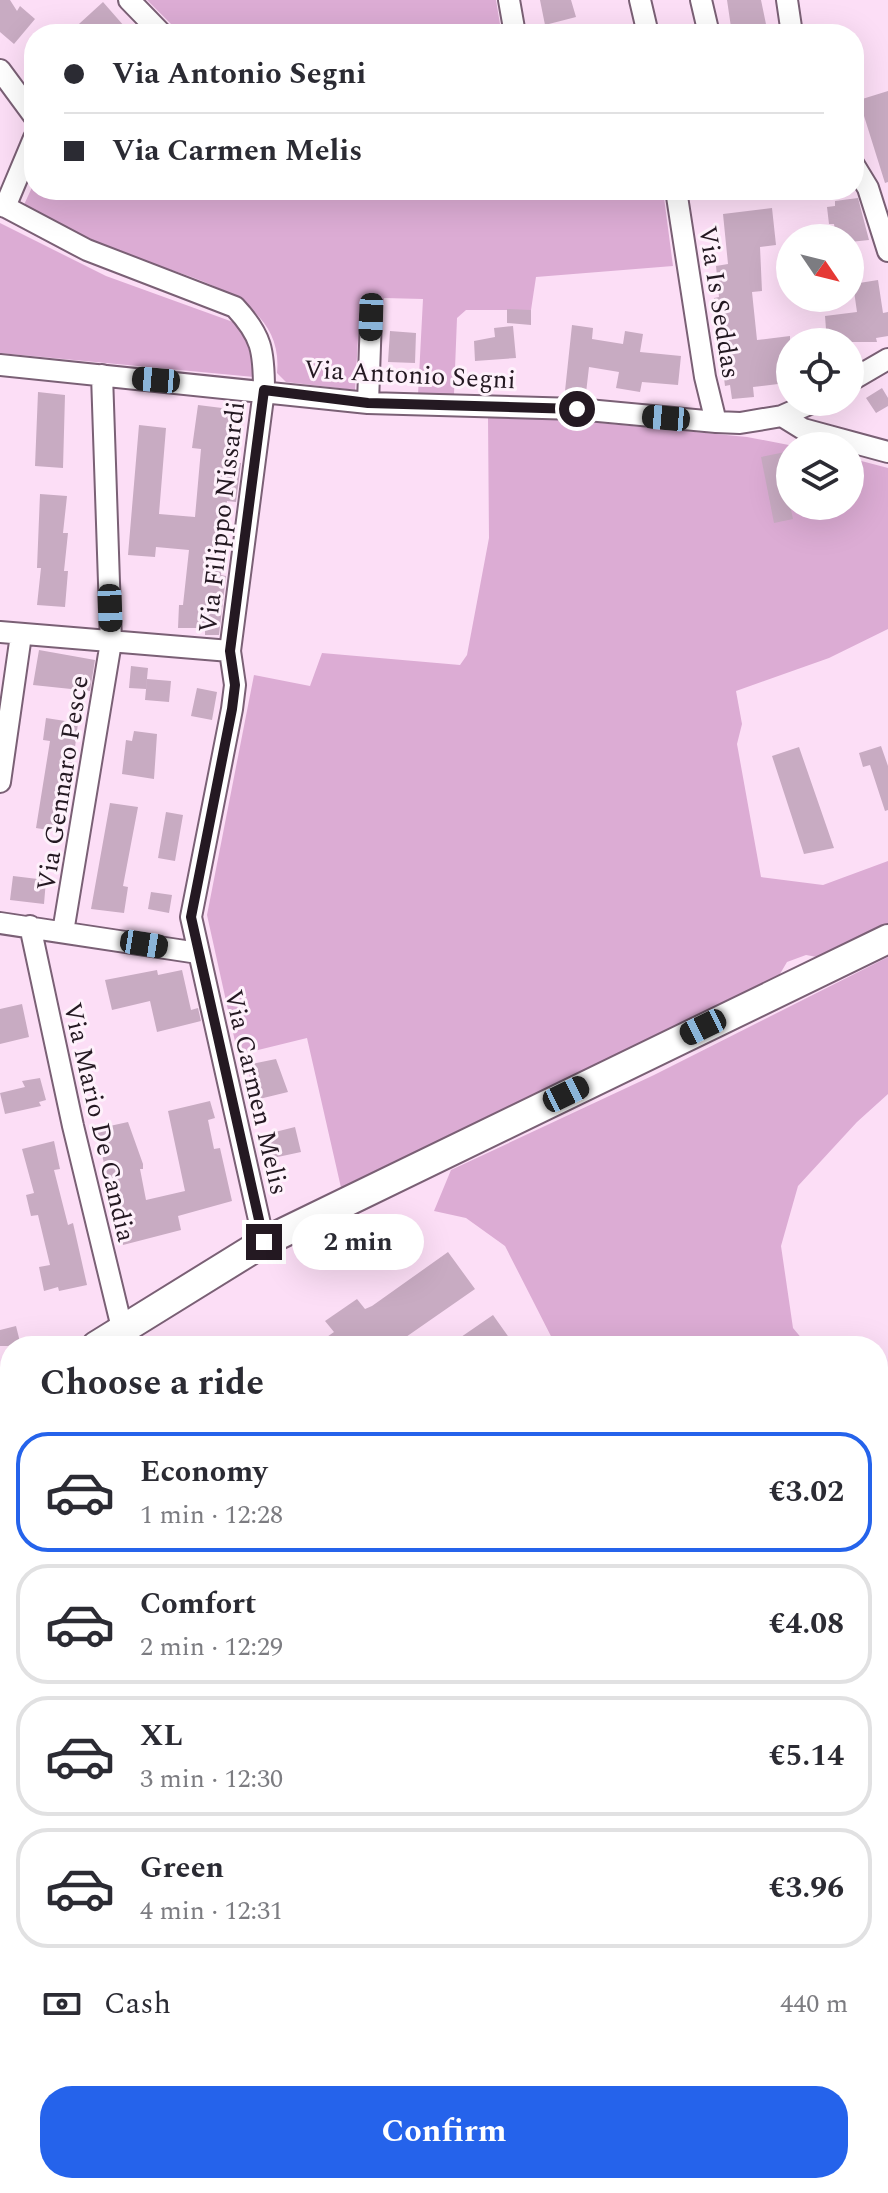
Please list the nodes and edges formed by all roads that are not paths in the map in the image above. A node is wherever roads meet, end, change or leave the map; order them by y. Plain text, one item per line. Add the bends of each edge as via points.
1 (129, 0) edge
2 (509, 0) edge
3 (640, 0) edge
4 (701, 0) edge
5 (787, 0) edge
6 (152, 24) edge
7 (513, 24) edge
8 (646, 24) edge
9 (707, 24) edge
10 (791, 24) edge
11 (0, 70) edge
12 (24, 102) edge
13 (24, 160) edge
14 (864, 181) edge
15 (678, 200) edge
16 (3, 206) edge
17 (888, 251) edge
18 (371, 317) dead end
19 (888, 359) edge
20 (0, 365) edge
21 (864, 373) edge
22 (102, 375) junction
23 (264, 390) junction
24 (368, 403) junction
25 (782, 416) joint
26 (716, 422) junction
27 (888, 452) edge
28 (0, 632) edge
29 (21, 635) junction
30 (111, 642) junction
31 (230, 651) junction
32 (0, 782) edge
33 (0, 923) edge
34 (30, 926) junction
35 (63, 932) junction
36 (888, 939) edge
37 (198, 953) junction
38 (264, 1242) junction
39 (122, 1328) junction
40 (110, 1336) edge

1 - 6 street
2 - 7 street
3 - 8 street
4 - 9 street
5 - 10 street
11 - 12 street
13 - 16 street
14 - 17 street
15 - 26 street, Via Is Seddas
16 - 23 street, Via Filippo Nissardi via 87,250 235,307 265,355
18 - 24 street
19 - 21 street
20 - 22 street, Via Antonio Segni
22 - 23 street, Via Antonio Segni
22 - 30 street, Via Gennaro Pesce
23 - 24 street, Via Antonio Segni
23 - 31 street, Via Filippo Nissardi
24 - 26 street, Via Antonio Segni via 577,409
25 - 26 street, Via Antonio Segni
25 - 27 street via 803,429
28 - 29 street
29 - 30 street
29 - 32 street
30 - 31 street
30 - 35 street, Via Gennaro Pesce
31 - 37 street, Via Filippo Nissardi via 232,709 191,917
33 - 34 street
34 - 35 street
34 - 39 street, Via Mario De Candia
35 - 37 street
36 - 38 street
37 - 38 street, Via Carmen Melis
38 - 39 street
39 - 40 street

